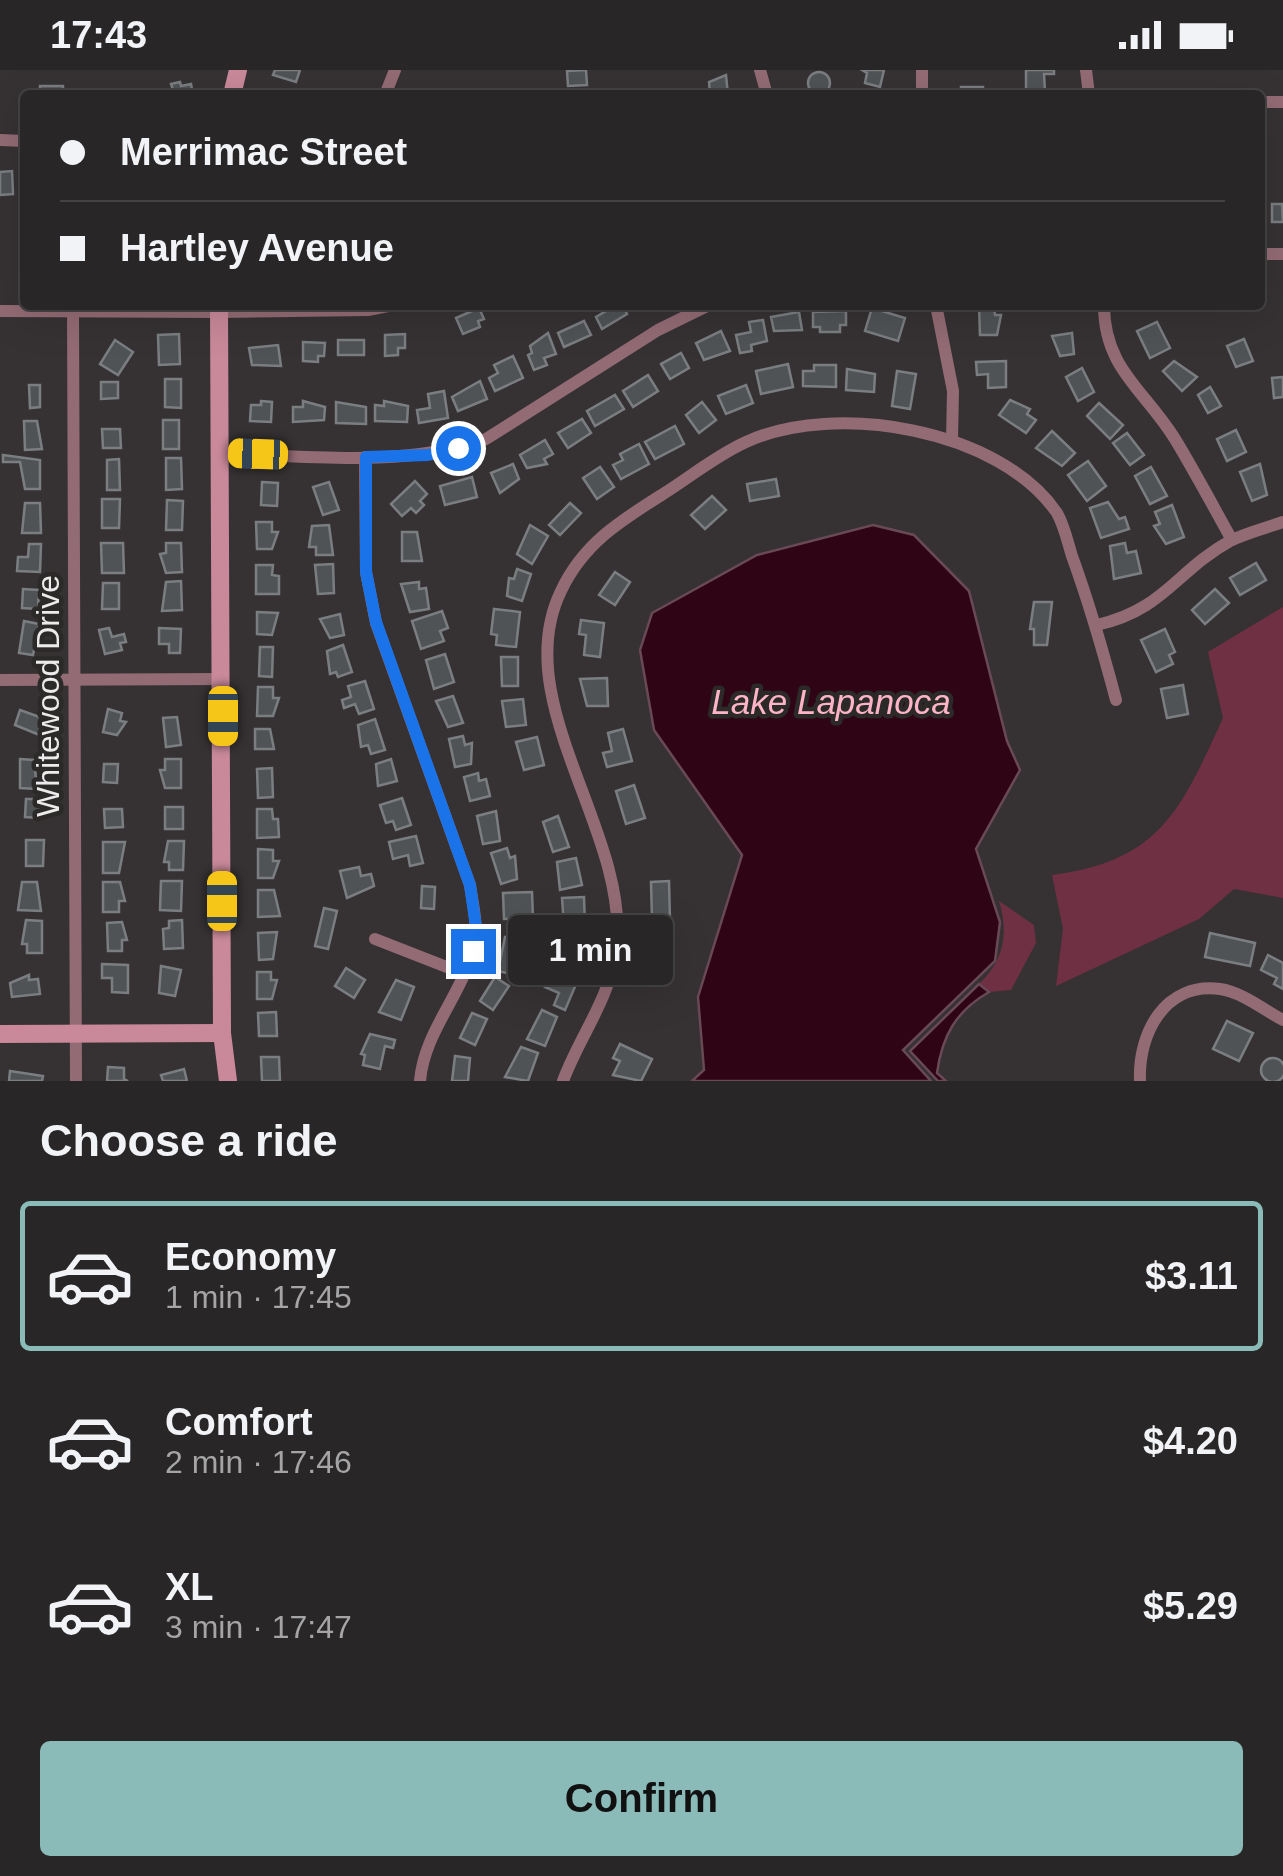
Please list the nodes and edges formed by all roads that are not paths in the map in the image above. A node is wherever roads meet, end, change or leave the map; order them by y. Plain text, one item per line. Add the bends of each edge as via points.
1 (170, 310) edge
2 (219, 310) edge
3 (699, 310) edge
4 (937, 310) edge
5 (1105, 310) edge
6 (0, 311) edge
7 (73, 312) junction
8 (952, 440) junction
9 (222, 453) junction
10 (366, 457) junction
11 (1283, 522) edge
12 (1232, 540) junction
13 (1096, 624) junction
14 (223, 679) junction
15 (0, 680) edge
16 (76, 680) junction
17 (1116, 700) dead end
18 (375, 938) dead end
19 (462, 973) junction
20 (1283, 1020) edge
21 (222, 1033) junction
22 (0, 1034) edge
23 (76, 1034) junction
24 (76, 1081) edge
25 (228, 1081) edge
26 (420, 1081) edge
27 (563, 1081) edge
28 (1140, 1081) edge

1 - 7 street
2 - 9 street
3 - 10 street via 486,439 428,455
4 - 8 street via 953,391
5 - 12 street via 1121,373 1172,434
6 - 7 street
7 - 16 street, Whitewood Drive
8 - 13 street via 1016,472 1058,514
8 - 27 street via 839,423 746,441 608,529 583,553 559,593 548,680 608,873 618,938 598,1014
9 - 10 street
9 - 14 street
10 - 19 street via 366,572 376,622 470,885 476,927
11 - 12 street
12 - 13 street via 1153,604
13 - 17 street
14 - 16 street
14 - 21 street
15 - 16 street
16 - 23 street, Whitewood Drive
18 - 19 street
19 - 26 street via 422,1058
20 - 28 street via 1222,990 1199,989 1172,1000 1152,1024
21 - 23 street
21 - 25 street
22 - 23 street
23 - 24 street, Whitewood Drive

